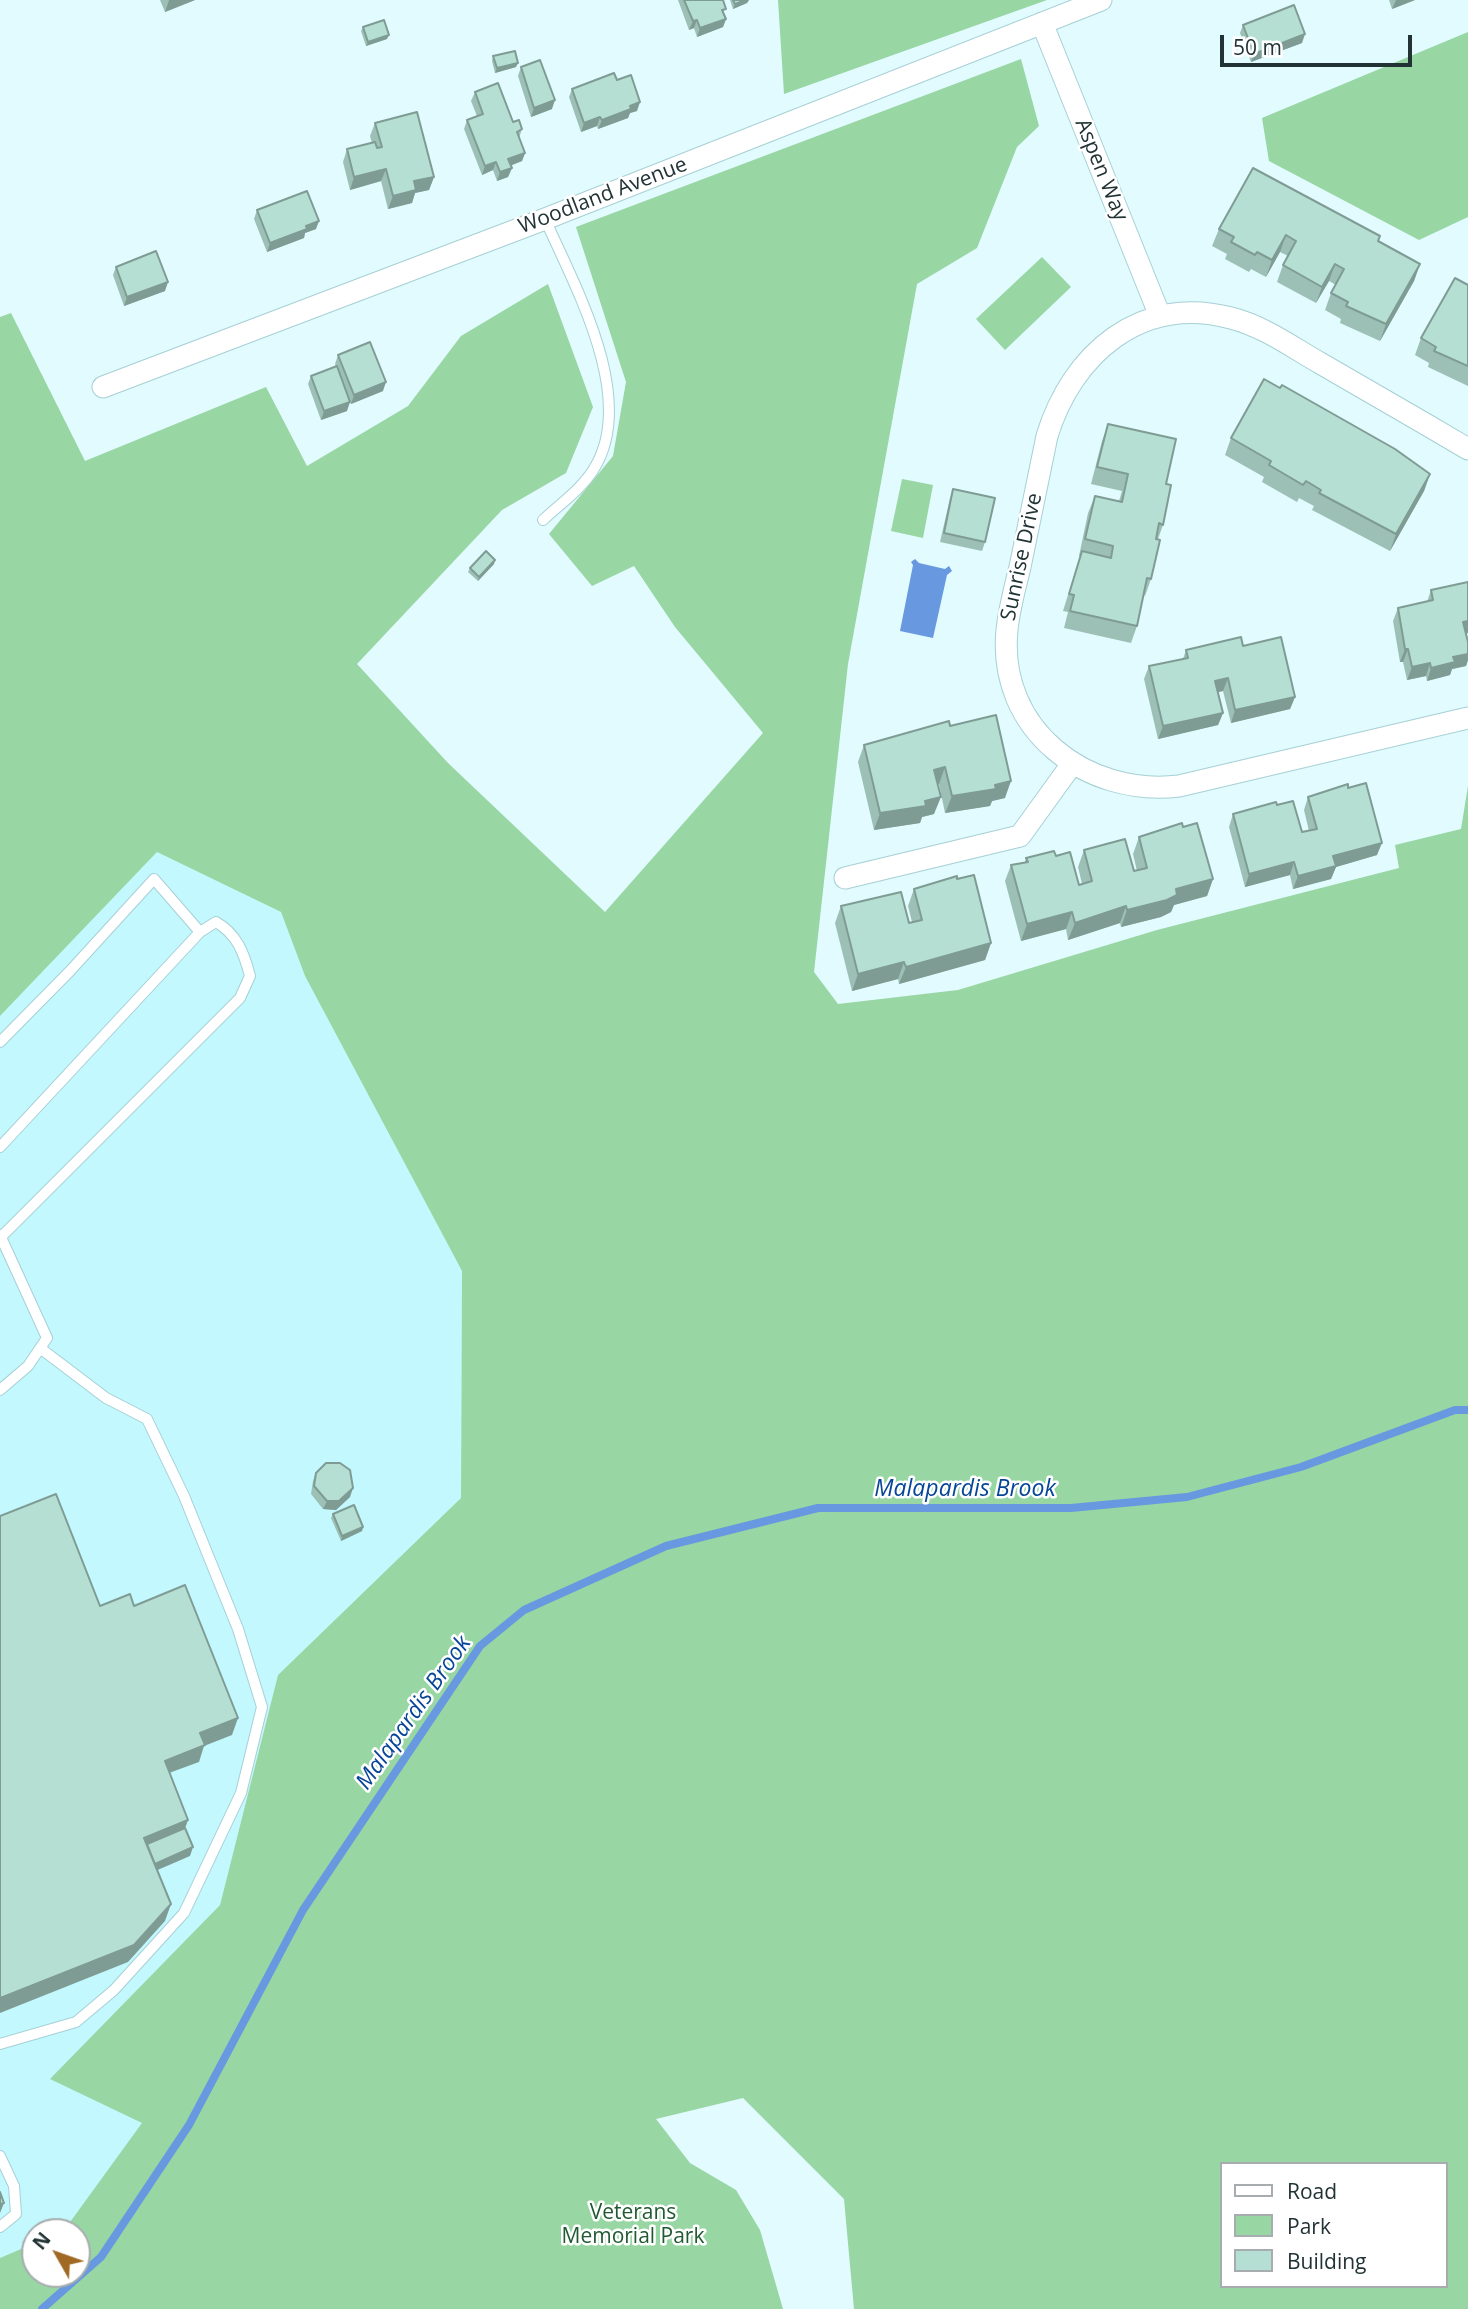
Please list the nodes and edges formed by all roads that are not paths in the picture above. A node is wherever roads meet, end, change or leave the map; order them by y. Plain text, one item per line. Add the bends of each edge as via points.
1 (1101, 0) edge
2 (1042, 23) junction
3 (545, 219) junction
4 (1160, 316) junction
5 (103, 387) dead end
6 (1468, 449) edge
7 (543, 520) dead end
8 (1468, 718) edge
9 (1072, 764) junction
10 (845, 878) dead end
11 (200, 932) junction
12 (0, 1042) edge
13 (0, 1147) edge
14 (1, 1236) edge
15 (4, 1255) edge
16 (40, 1348) junction
17 (0, 1390) edge
18 (0, 2045) edge
19 (0, 2157) edge
20 (0, 2227) edge

1 - 2 street, Woodland Avenue
2 - 3 street, Woodland Avenue
2 - 4 street, Aspen Way
3 - 5 street, Woodland Avenue
3 - 7 lane via 586,312 608,382 610,410 595,468
4 - 6 street, Sunrise Drive via 1208,313 1260,328
4 - 9 street, Sunrise Drive via 1121,332 1099,348 1081,366 1056,408 1007,631 1010,673 1021,705 1052,748
8 - 9 street, Sunrise Drive via 1151,790 1112,783
9 - 10 street via 1020,836
11 - 12 lane via 154,878
11 - 13 lane
11 - 14 lane via 216,922 229,930 244,953 250,976 240,998
14 - 15 lane
15 - 16 lane via 47,1338
16 - 17 lane via 27,1367
16 - 18 lane via 106,1398 147,1419 238,1629 262,1707 241,1793 184,1913 114,1990 76,2022
19 - 20 lane via 15,2186 16,2214

